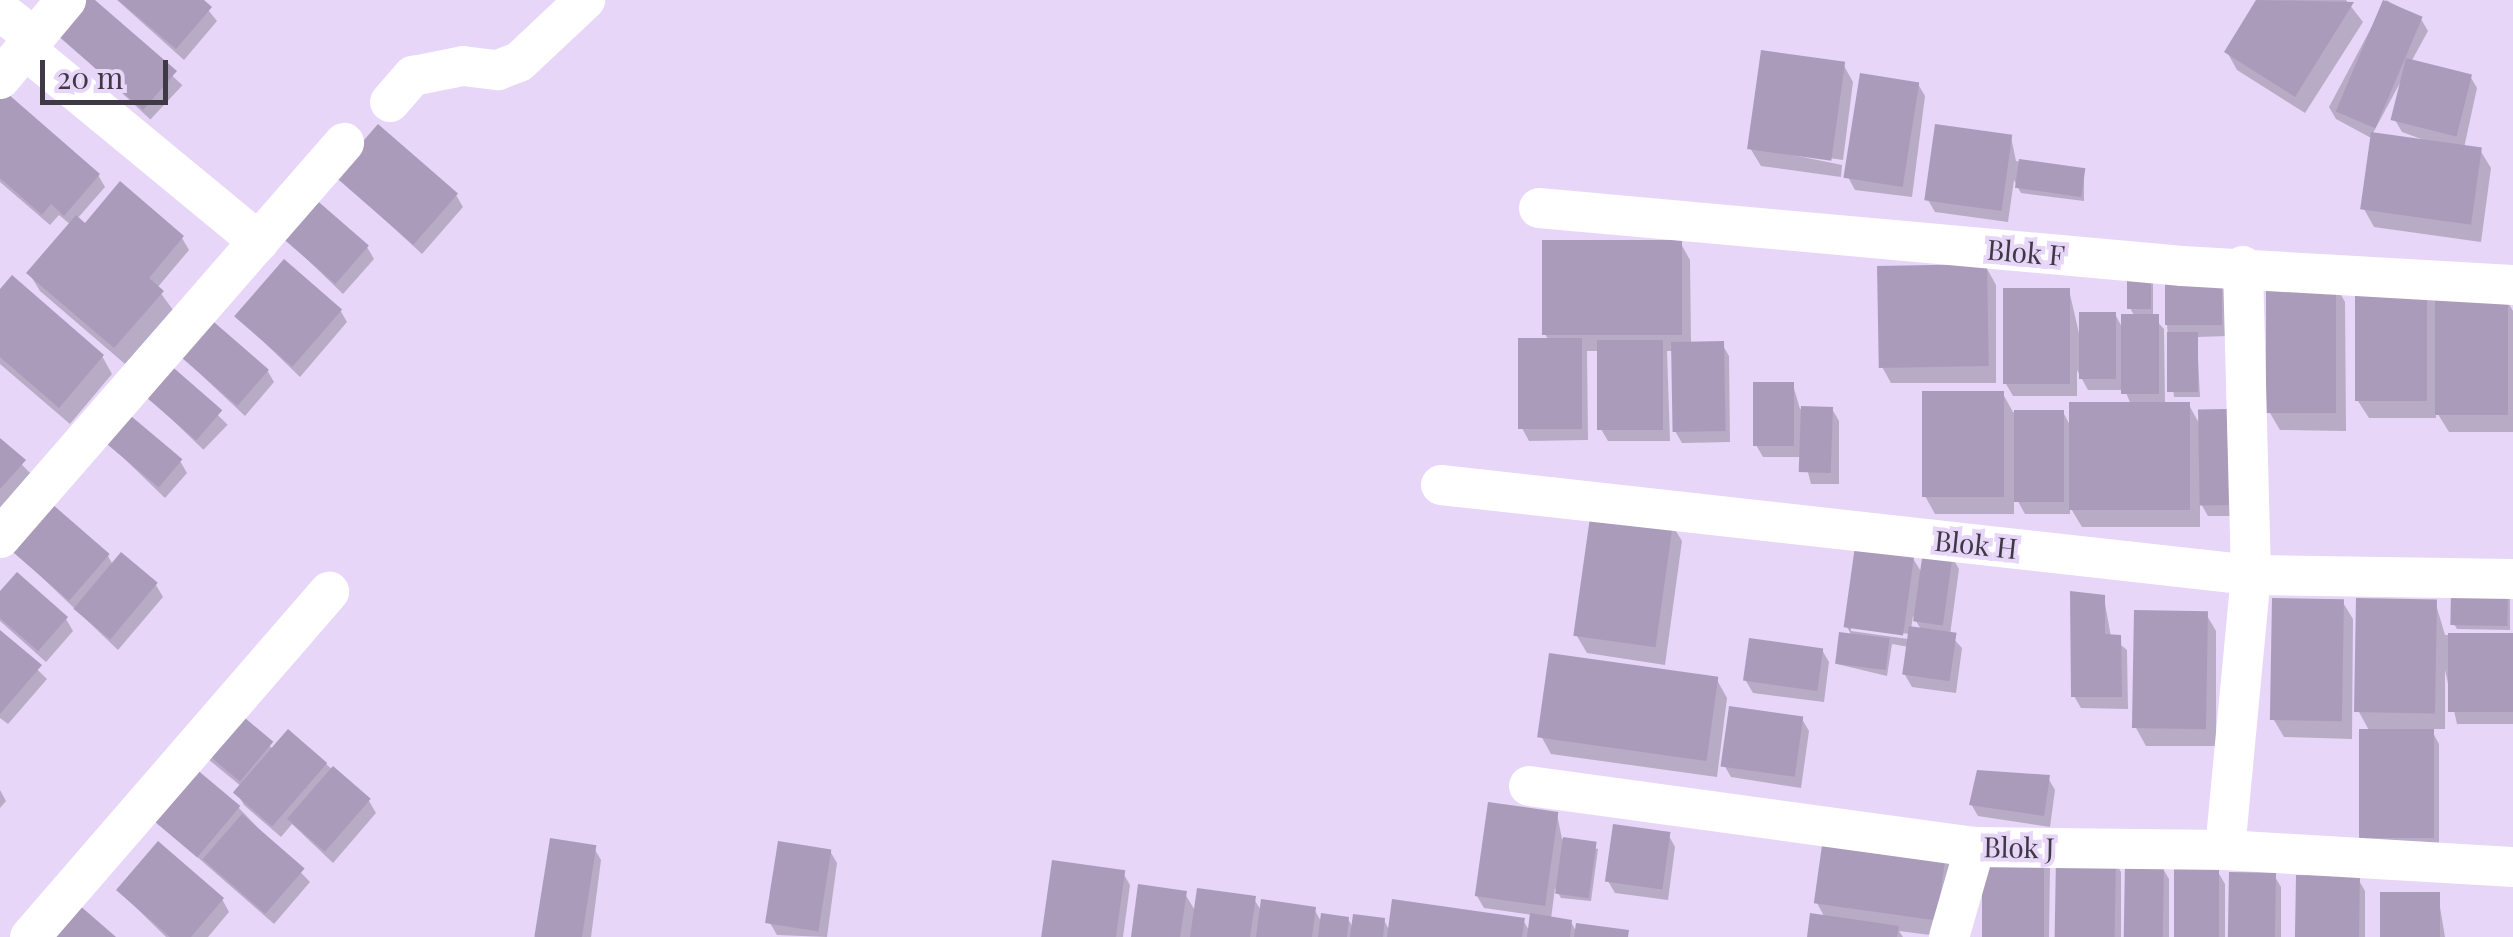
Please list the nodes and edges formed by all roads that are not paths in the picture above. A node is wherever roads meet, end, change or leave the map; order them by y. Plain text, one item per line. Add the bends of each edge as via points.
1 (66, 0) edge
2 (585, 0) edge
3 (0, 11) edge
4 (20, 55) edge
5 (390, 102) dead end
6 (344, 143) dead end
7 (1539, 208) dead end
8 (259, 242) junction
9 (2243, 266) junction
10 (2513, 285) edge
11 (1441, 485) dead end
12 (0, 538) edge
13 (2251, 575) junction
14 (2513, 578) edge
15 (330, 592) dead end
16 (1529, 786) dead end
17 (1974, 846) junction
18 (2225, 850) junction
19 (2513, 867) edge
20 (30, 937) edge
21 (1950, 937) edge

1 - 4 street
2 - 5 street via 519,62 498,70 463,66 413,76
3 - 4 street
4 - 8 street
6 - 8 street
7 - 9 street, Blok F via 2182,266
8 - 12 street
9 - 10 street, Blok F
9 - 13 street
11 - 13 street, Blok H
13 - 14 street, Blok H
13 - 18 street
15 - 20 street
16 - 17 street, Blok J
17 - 18 street, Blok J
17 - 21 street
18 - 19 street, Blok J

